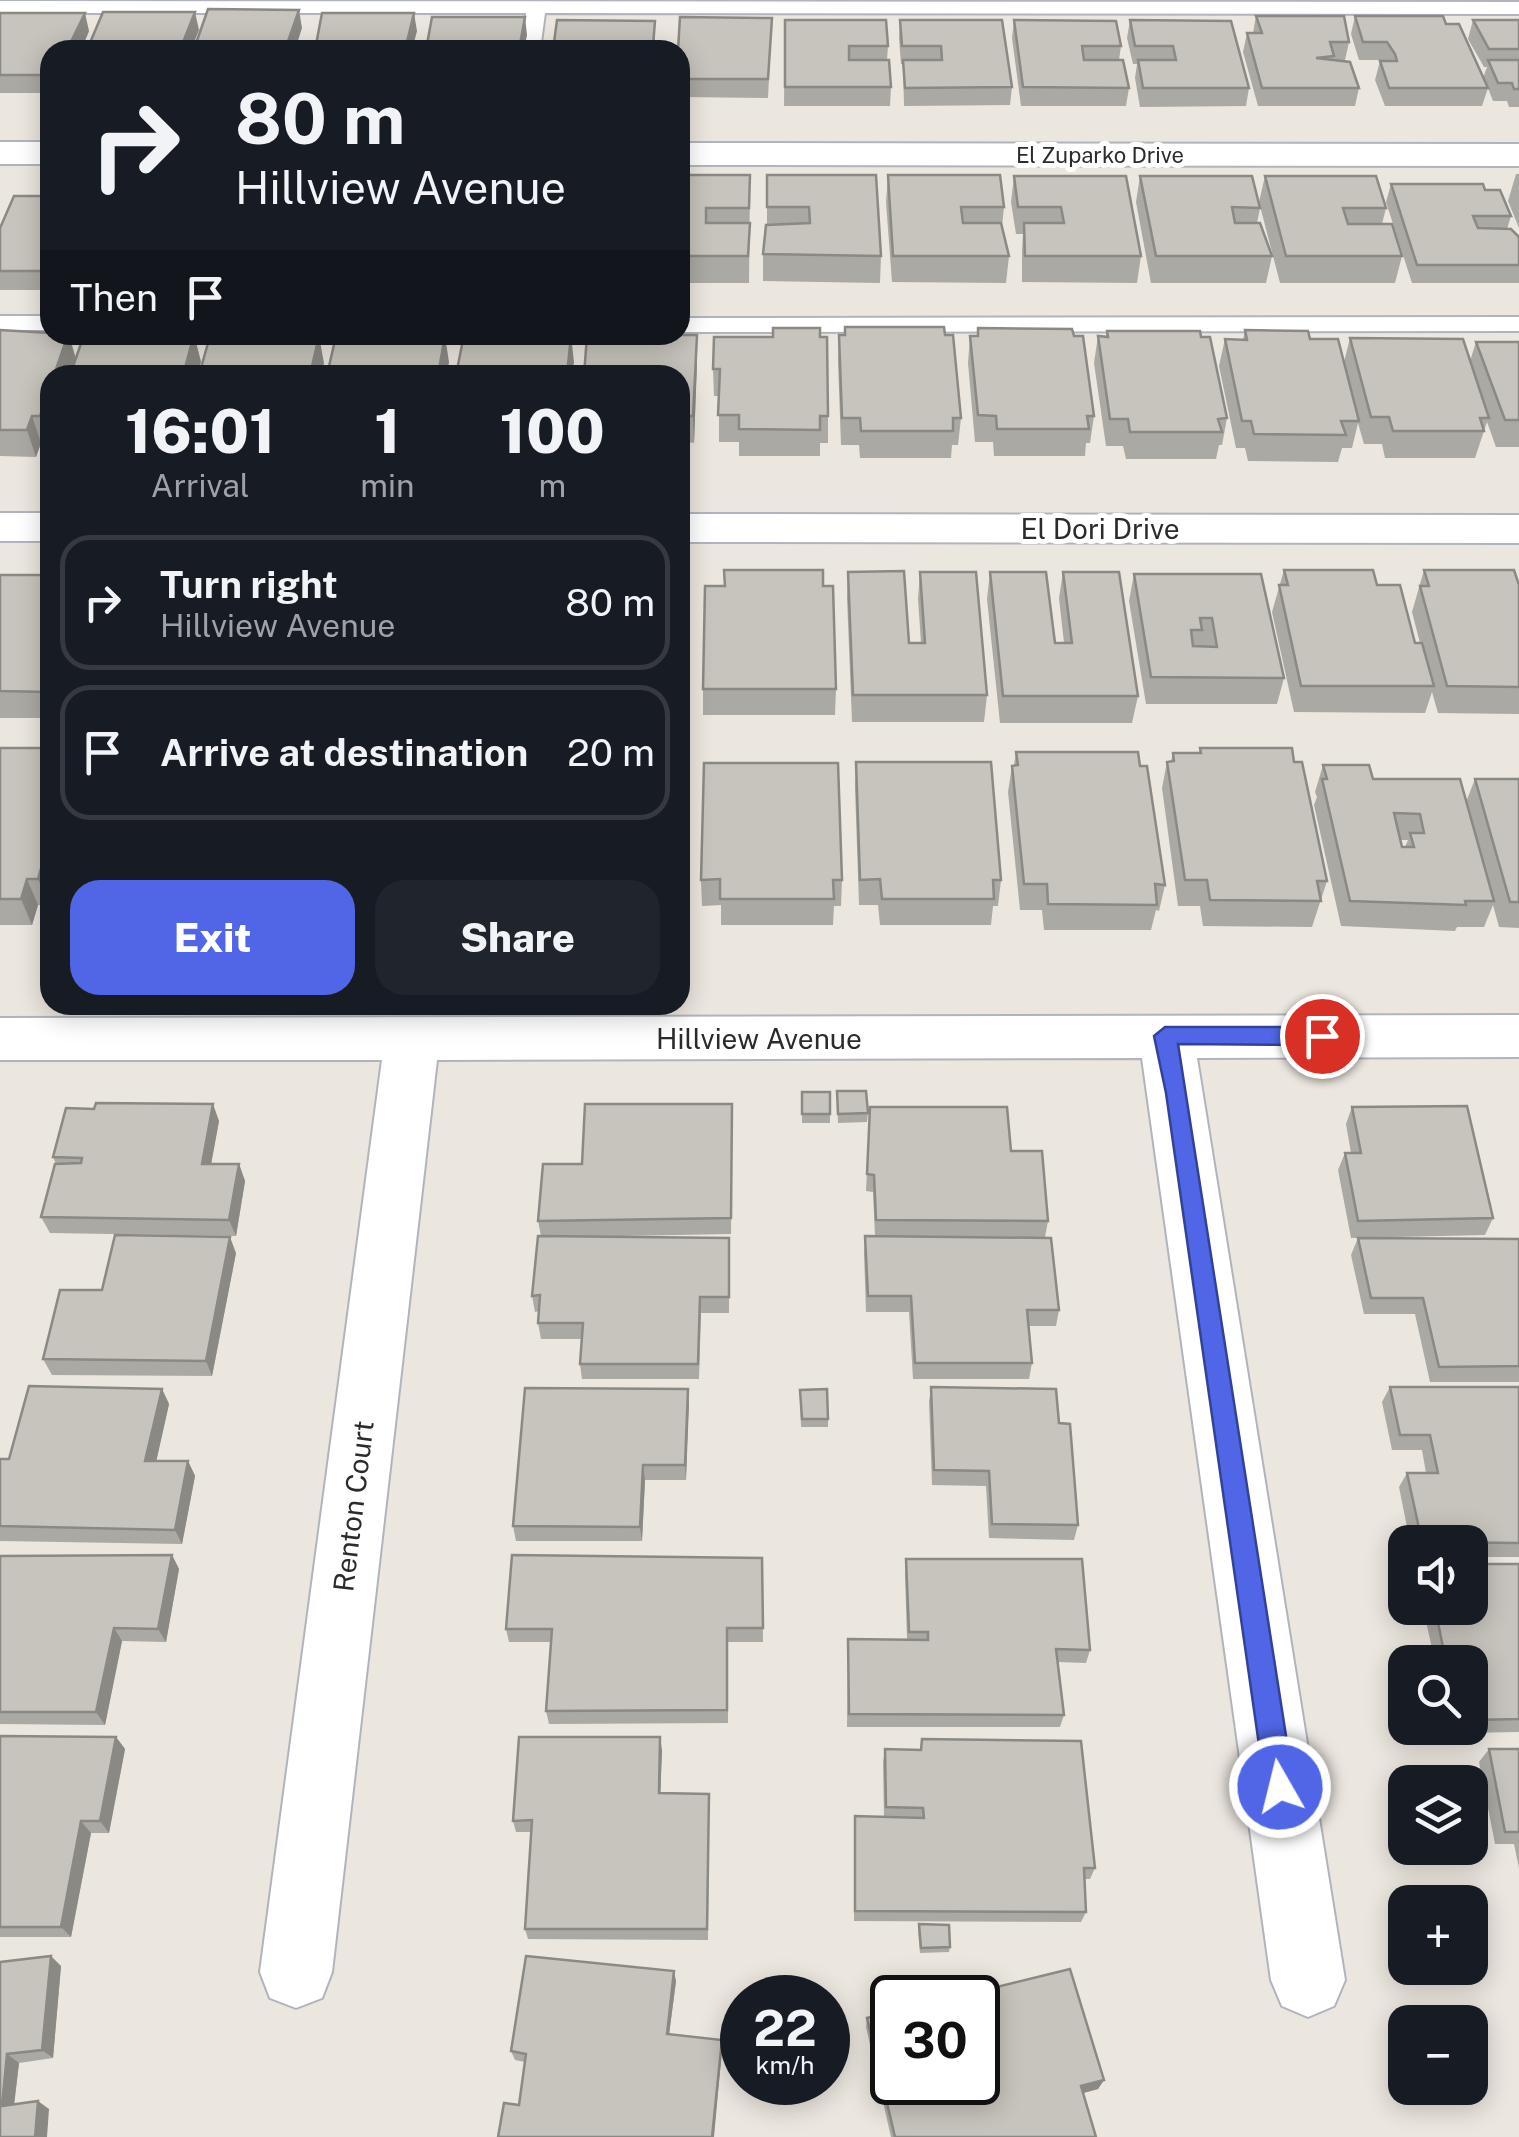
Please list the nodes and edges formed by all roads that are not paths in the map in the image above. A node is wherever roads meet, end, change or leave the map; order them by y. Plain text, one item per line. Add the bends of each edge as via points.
1 (0, 7) edge
2 (536, 8) junction
3 (1519, 8) edge
4 (533, 40) edge
5 (0, 153) edge
6 (40, 153) edge
7 (690, 154) edge
8 (1519, 156) edge
9 (0, 323) edge
10 (40, 323) edge
11 (1519, 324) edge
12 (690, 326) edge
13 (0, 527) edge
14 (40, 527) edge
15 (690, 528) edge
16 (1519, 529) edge
17 (1165, 1036) junction
18 (1519, 1036) edge
19 (0, 1039) edge
20 (412, 1041) junction
21 (296, 1972) dead end
22 (1308, 1980) dead end

1 - 2 lane
2 - 3 lane
2 - 4 lane
5 - 6 street
7 - 8 street, El Zuparko Drive
9 - 10 lane
11 - 12 lane
13 - 14 street
15 - 16 street, El Dori Drive
17 - 18 street, Hillview Avenue
17 - 20 street, Hillview Avenue
17 - 22 street
19 - 20 street, Hillview Avenue
20 - 21 street, Renton Court

